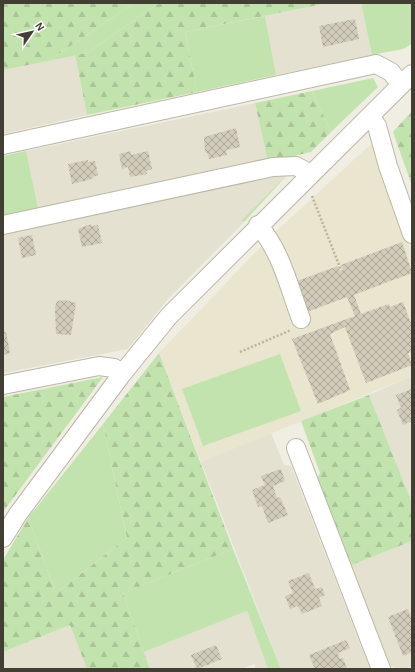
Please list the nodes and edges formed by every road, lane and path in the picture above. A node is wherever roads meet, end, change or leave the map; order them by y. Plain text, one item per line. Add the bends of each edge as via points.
1 (406, 79) edge
2 (370, 116) junction
3 (3, 145) edge
4 (310, 182) junction
5 (3, 225) edge
6 (258, 225) junction
7 (412, 234) edge
8 (341, 270) dead end
9 (301, 319) joint
10 (240, 352) dead end
11 (122, 374) junction
12 (3, 385) edge
13 (296, 448) dead end
14 (10, 514) edge
15 (3, 538) edge
16 (381, 669) edge

1 - 2 street
1 - 3 street via 376,64
2 - 4 street
2 - 7 street via 377,126
4 - 5 street via 296,166 273,167
4 - 6 street
4 - 8 path
6 - 9 street via 274,248
6 - 11 street via 169,316
9 - 10 path via 303,325
11 - 12 street via 114,368 99,366
11 - 14 street
13 - 16 street
14 - 15 street

